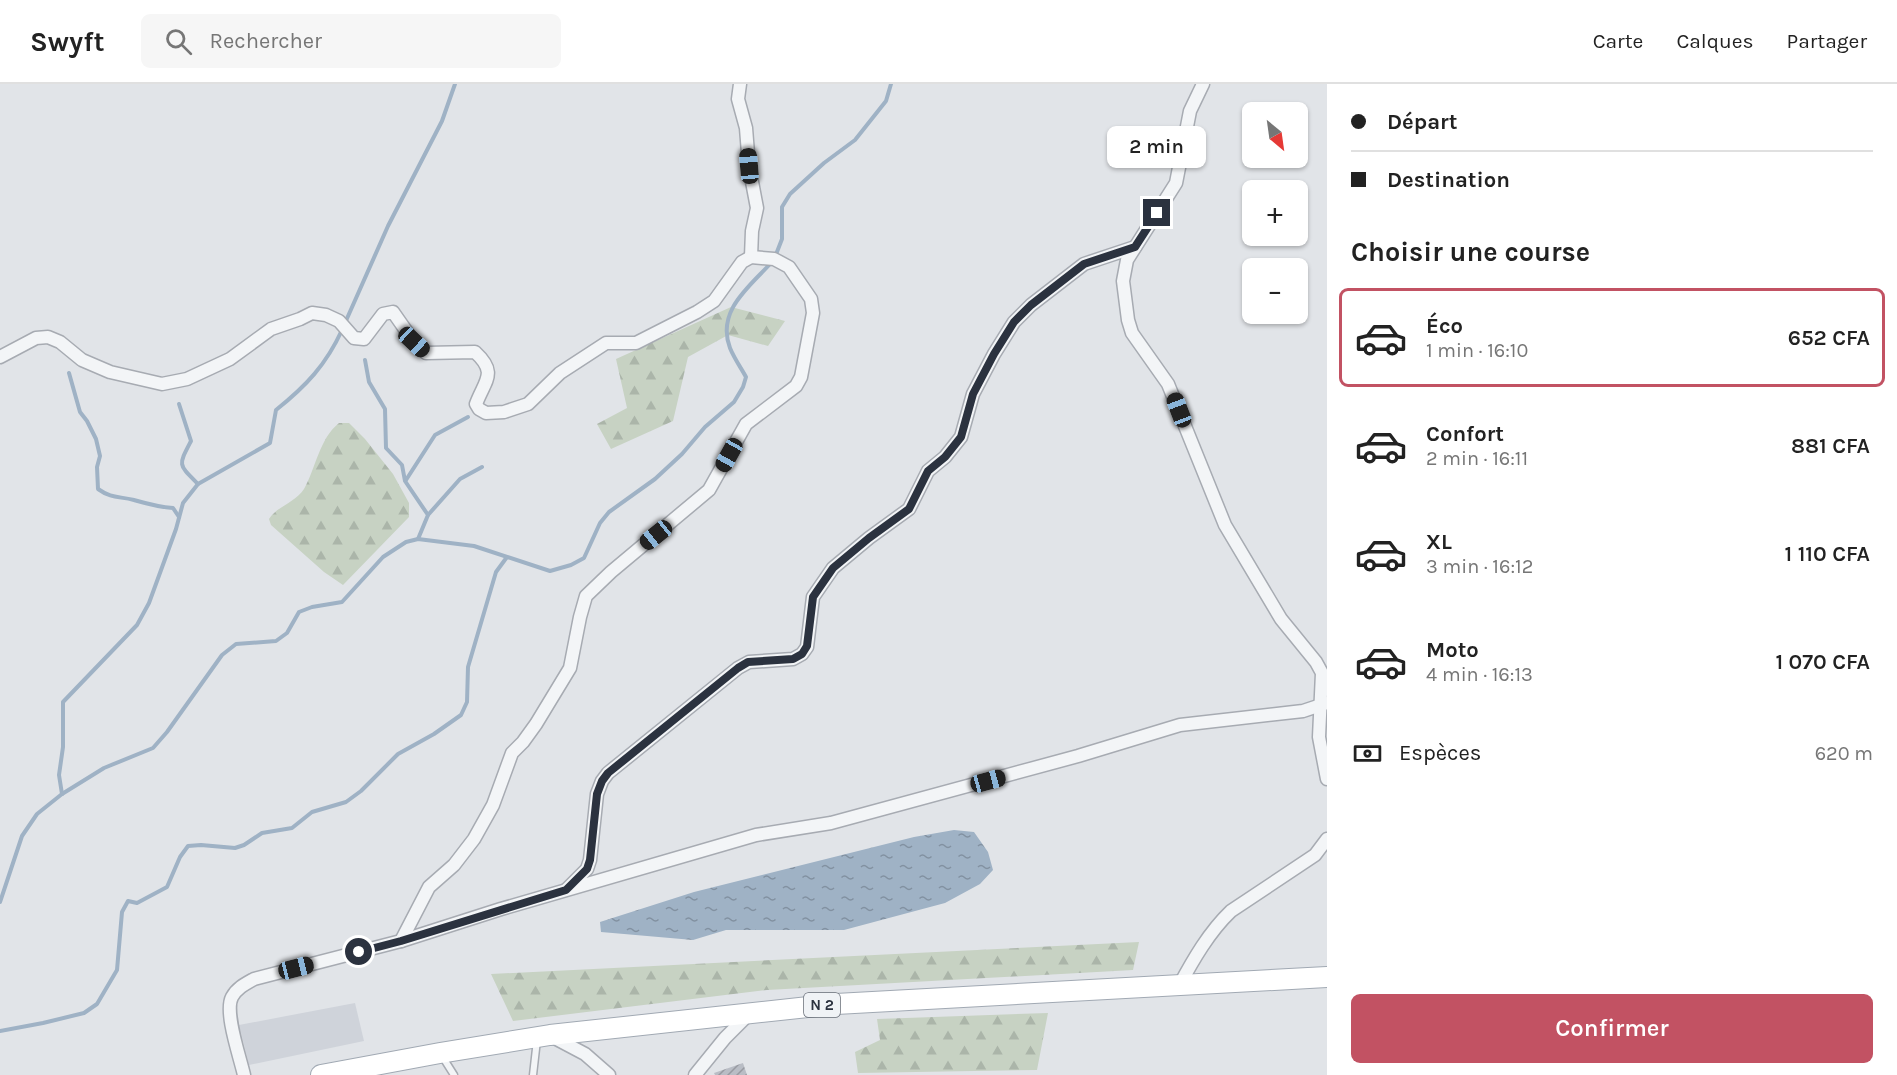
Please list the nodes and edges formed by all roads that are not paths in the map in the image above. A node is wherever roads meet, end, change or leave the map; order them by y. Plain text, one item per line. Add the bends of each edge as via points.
1 (740, 84) edge
2 (1203, 84) edge
3 (1135, 247) junction
4 (752, 257) junction
5 (0, 357) edge
6 (1324, 705) edge
7 (1327, 779) edge
8 (1327, 839) edge
9 (566, 890) junction
10 (401, 941) junction
11 (1327, 977) edge
12 (1179, 986) junction
13 (750, 1013) junction
14 (544, 1036) junction
15 (440, 1053) junction
16 (244, 1075) edge
17 (321, 1075) edge
18 (454, 1075) edge
19 (533, 1075) edge
20 (609, 1075) edge
21 (695, 1075) edge

1 - 4 street via 738,99 757,208
2 - 3 street via 1190,111 1176,183
3 - 6 street via 1127,260 1123,281 1132,333 1168,384 1225,525 1281,619 1322,673
3 - 9 street via 1084,264 1014,322 973,394 961,437 928,471 909,509 833,568 813,597 807,646 802,654 793,659 748,662 738,668 608,773 597,794 587,869
4 - 5 street via 742,262 714,301 697,312 636,343 606,343 560,373 528,404 504,411 486,413 479,409 477,404 489,379 488,368 475,352 426,353 393,312 383,314 364,339 354,338 344,325 326,315 312,313 271,329 230,359 187,379 162,384 100,368 48,337 36,338
4 - 10 street via 774,259 789,267 811,299 813,313 801,377 796,386 746,424 709,490 586,596 570,668 536,724 512,753 493,805 474,839 454,865 429,887
6 - 7 street via 1319,737
6 - 9 street via 1303,711 1180,725 1056,763 831,823 756,835
8 - 12 street via 1315,855 1231,911
9 - 10 street
10 - 16 street via 254,979 240,987 230,1010
11 - 12 main road, N 2
12 - 13 main road, N 2 via 836,1004
13 - 14 main road, N 2
13 - 21 street
14 - 15 main road, N 2
14 - 19 lane
14 - 20 street via 585,1054
15 - 17 main road, N 2
15 - 18 lane

